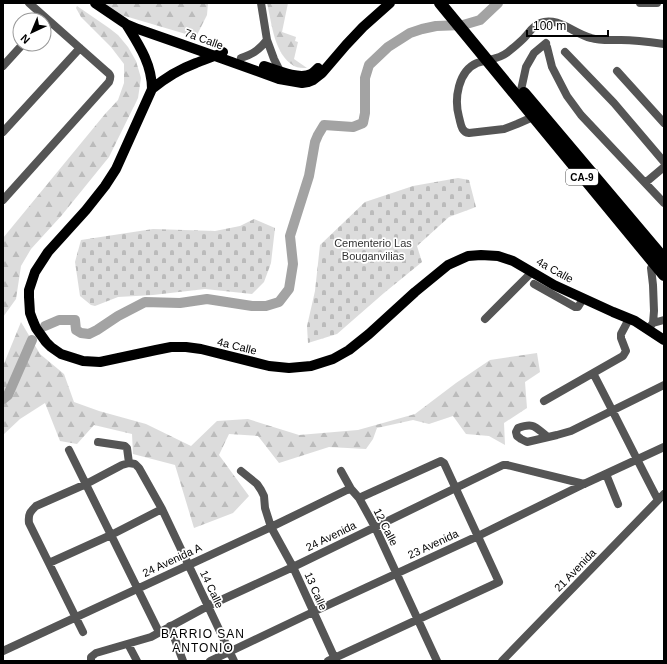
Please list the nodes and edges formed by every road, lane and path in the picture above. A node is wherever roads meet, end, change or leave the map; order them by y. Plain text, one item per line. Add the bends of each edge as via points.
1 (29, 3) edge
2 (95, 3) edge
3 (261, 3) edge
4 (380, 3) edge
5 (390, 3) edge
6 (440, 3) edge
7 (450, 3) edge
8 (640, 3) edge
9 (657, 3) edge
10 (38, 12) edge
11 (123, 22) junction
12 (52, 25) edge
13 (267, 40) junction
14 (664, 44) edge
15 (80, 48) junction
16 (16, 52) edge
17 (565, 52) dead end
18 (219, 54) junction
19 (241, 58) junction
20 (3, 66) edge
21 (617, 71) dead end
22 (504, 75) junction
23 (281, 77) junction
24 (310, 78) junction
25 (152, 89) junction
26 (522, 90) junction
27 (533, 116) junction
28 (664, 123) edge
29 (3, 132) edge
30 (664, 162) edge
31 (664, 167) edge
32 (645, 183) junction
33 (3, 200) edge
34 (664, 203) edge
35 (659, 261) edge
36 (532, 272) junction
37 (664, 275) edge
38 (534, 284) dead end
39 (583, 299) junction
40 (486, 319) dead end
41 (629, 319) junction
42 (664, 320) edge
43 (650, 326) junction
44 (664, 340) edge
45 (593, 373) junction
46 (664, 386) edge
47 (544, 401) dead end
48 (613, 410) junction
49 (548, 437) dead end
50 (98, 442) dead end
51 (664, 447) edge
52 (69, 450) dead end
53 (636, 459) junction
54 (132, 464) junction
55 (241, 471) dead end
56 (341, 471) dead end
57 (606, 474) junction
58 (86, 484) junction
59 (584, 484) junction
60 (456, 488) junction
61 (351, 489) junction
62 (664, 494) edge
63 (359, 498) junction
64 (658, 500) junction
65 (618, 504) dead end
66 (162, 509) junction
67 (271, 527) junction
68 (375, 527) junction
69 (111, 535) junction
70 (478, 536) junction
71 (48, 562) junction
72 (188, 565) junction
73 (293, 567) junction
74 (397, 573) junction
75 (138, 588) junction
76 (208, 606) junction
77 (313, 612) junction
78 (75, 618) junction
79 (418, 619) junction
80 (170, 626) junction
81 (83, 632) dead end
82 (159, 632) junction
83 (128, 644) junction
84 (3, 651) edge
85 (230, 652) junction
86 (91, 659) edge
87 (333, 660) edge
88 (137, 661) edge
89 (183, 661) edge
90 (210, 661) edge
91 (234, 661) edge
92 (438, 661) edge
93 (502, 661) edge

1 - 10 street
2 - 11 main road, 7a Calle
3 - 13 street
4 - 24 main road
5 - 24 main road via 363,27 322,73
6 - 22 highway
7 - 22 highway
8 - 9 street
11 - 18 main road, 7a Calle
11 - 25 main road via 146,57
12 - 15 street
13 - 19 street via 255,52
13 - 23 street
14 - 27 street via 592,39 555,22 546,22 538,23 522,41 500,58 469,67 458,90 456,102 462,129 469,133 504,129
15 - 29 street
15 - 33 street via 109,74 109,82
16 - 20 street
17 - 30 street via 614,103
18 - 19 main road, 7a Calle
18 - 23 main road, 7a Calle
18 - 25 main road, 4a Calle via 187,67
19 - 23 main road, 7a Calle
21 - 28 street
22 - 26 highway, CA-9
22 - 27 highway, CA-9
23 - 24 main road
25 - 36 main road, 4a Calle via 112,174 86,210 48,252 35,272 29,290 33,320 42,337 61,354 83,361 100,362 171,347 186,347 269,366 302,367 321,363 349,350 435,275 448,265 468,256 498,256
26 - 32 street via 526,67 534,53 547,45 552,67 567,96 581,115
26 - 35 highway, CA-9
27 - 35 highway, CA-9
31 - 32 street
32 - 34 street
35 - 37 highway, CA-9
35 - 43 street via 651,268 654,311
36 - 39 main road, 4a Calle
36 - 40 street
38 - 39 street via 575,307 578,307
39 - 41 main road, 4a Calle
41 - 43 main road, 4a Calle
41 - 45 street via 621,334 626,351 623,356
42 - 43 street
43 - 44 main road, 4a Calle
45 - 47 street
45 - 48 street
46 - 48 street
48 - 49 street via 571,431
48 - 53 street
50 - 54 street, 14 Calle via 125,446
51 - 53 street, 23 Avenida
52 - 58 street
53 - 57 street, 23 Avenida
53 - 64 street
54 - 58 street via 122,465
54 - 66 street, 14 Calle via 139,468
55 - 67 street, 13 Calle via 258,484 264,496
56 - 61 street, 12 Calle
57 - 59 street, 23 Avenida
57 - 65 street
58 - 69 street
58 - 71 street via 30,511 29,523
59 - 60 street, 24 Avenida via 503,465
59 - 70 street, 23 Avenida
60 - 63 street via 444,463 440,461
60 - 68 street, 24 Avenida
60 - 70 street
61 - 63 street, 12 Calle
61 - 67 street, 24 Avenida A
62 - 64 street, 21 Avenida
63 - 68 street, 12 Calle
64 - 93 street, 21 Avenida
66 - 69 street
66 - 72 street, 14 Calle
67 - 72 street, 24 Avenida A
67 - 73 street, 13 Calle
68 - 73 street, 24 Avenida
68 - 74 street, 12 Calle
69 - 71 street
69 - 75 street
70 - 74 street, 23 Avenida
70 - 79 street via 499,582
71 - 78 street
72 - 75 street, 24 Avenida A
72 - 76 street, 14 Calle
73 - 76 street, 24 Avenida
73 - 77 street, 13 Calle
74 - 77 street, 23 Avenida
74 - 79 street, 12 Calle
75 - 78 street, 24 Avenida A
75 - 82 street
76 - 80 street, 24 Avenida
76 - 85 street, 14 Calle
77 - 85 street, 23 Avenida
77 - 87 street, 13 Calle
78 - 81 street
78 - 84 street, 24 Avenida A
79 - 87 street
79 - 92 street, 12 Calle
80 - 82 street, 24 Avenida
80 - 89 street
82 - 83 street, 24 Avenida
83 - 86 street, 24 Avenida via 96,653
83 - 88 street
85 - 90 street, 23 Avenida
85 - 91 street, 14 Calle

